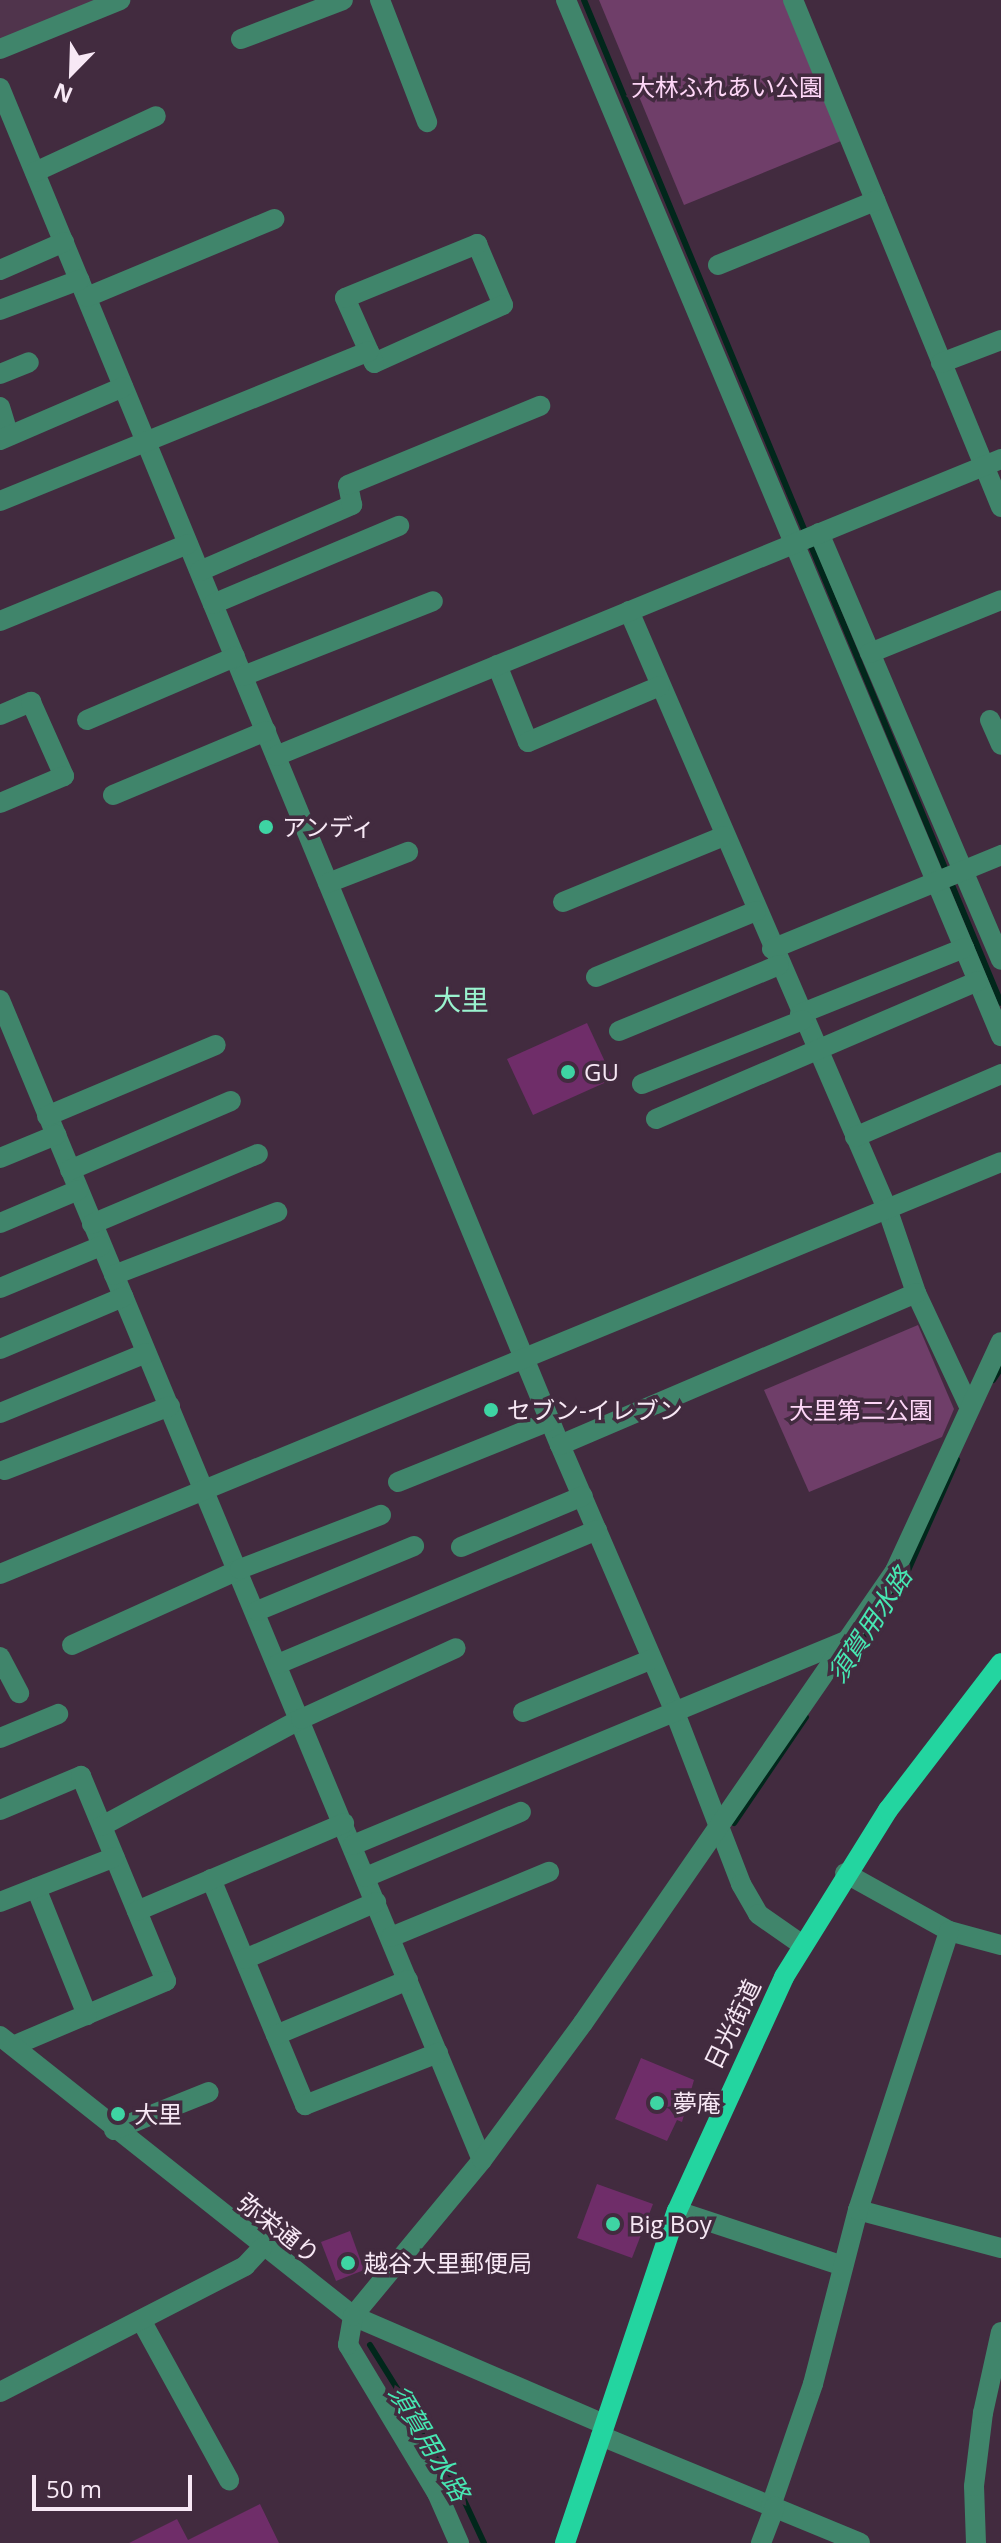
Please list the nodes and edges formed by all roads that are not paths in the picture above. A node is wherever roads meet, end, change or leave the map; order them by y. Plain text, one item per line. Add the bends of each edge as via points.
1 (120, 0) edge
2 (343, 0) edge
3 (380, 0) edge
4 (566, 0) edge
5 (793, 0) edge
6 (241, 39) dead end
7 (0, 49) edge
8 (0, 88) edge
9 (156, 116) dead end
10 (6, 120) edge
11 (427, 122) dead end
12 (35, 172) junction
13 (875, 201) junction
14 (274, 219) dead end
15 (64, 242) junction
16 (718, 265) dead end
17 (0, 270) edge
18 (83, 288) junction
19 (0, 310) edge
20 (1001, 340) edge
21 (369, 351) junction
22 (29, 362) dead end
23 (941, 363) junction
24 (0, 374) edge
25 (123, 387) junction
26 (540, 406) dead end
27 (0, 407) edge
28 (5, 438) edge
29 (146, 440) junction
30 (992, 462) edge
31 (0, 501) edge
32 (1001, 507) edge
33 (399, 526) dead end
34 (819, 533) junction
35 (795, 542) junction
36 (188, 544) junction
37 (200, 571) junction
38 (1001, 600) edge
39 (433, 601) dead end
40 (213, 604) junction
41 (629, 611) junction
42 (0, 621) edge
43 (870, 653) junction
44 (497, 665) junction
45 (239, 667) junction
46 (660, 686) junction
47 (0, 715) edge
48 (87, 720) dead end
49 (990, 720) dead end
50 (266, 731) junction
51 (1001, 745) edge
52 (276, 756) junction
53 (113, 795) dead end
54 (0, 803) edge
55 (724, 836) junction
56 (408, 852) dead end
57 (1001, 855) edge
58 (963, 871) junction
59 (937, 882) junction
60 (328, 883) junction
61 (563, 902) dead end
62 (756, 911) junction
63 (996, 936) edge
64 (964, 948) junction
65 (775, 957) junction
66 (1001, 960) edge
67 (596, 977) dead end
68 (978, 981) junction
69 (0, 1000) edge
70 (802, 1017) junction
71 (619, 1031) dead end
72 (1001, 1036) edge
73 (216, 1045) dead end
74 (817, 1050) junction
75 (1001, 1074) edge
76 (642, 1084) dead end
77 (231, 1101) dead end
78 (656, 1119) dead end
79 (52, 1125) junction
80 (855, 1137) junction
81 (258, 1154) dead end
82 (0, 1158) edge
83 (1001, 1162) edge
84 (70, 1170) junction
85 (78, 1190) junction
86 (888, 1211) junction
87 (277, 1212) dead end
88 (0, 1223) edge
89 (92, 1224) junction
90 (101, 1246) junction
91 (114, 1275) junction
92 (0, 1288) edge
93 (916, 1293) junction
94 (123, 1297) junction
95 (1001, 1342) edge
96 (0, 1349) edge
97 (146, 1353) junction
98 (525, 1359) junction
99 (968, 1404) junction
100 (170, 1406) junction
101 (0, 1413) edge
102 (550, 1421) junction
103 (560, 1445) junction
104 (5, 1470) dead end
105 (398, 1482) dead end
106 (206, 1488) junction
107 (583, 1496) junction
108 (381, 1515) dead end
109 (597, 1530) junction
110 (414, 1546) dead end
111 (461, 1547) dead end
112 (240, 1569) junction
113 (0, 1574) edge
114 (257, 1611) junction
115 (849, 1640) junction
116 (72, 1645) dead end
117 (456, 1648) dead end
118 (0, 1657) edge
119 (652, 1659) junction
120 (1001, 1663) edge
121 (278, 1664) junction
122 (19, 1693) dead end
123 (674, 1710) junction
124 (523, 1712) dead end
125 (58, 1714) dead end
126 (301, 1719) junction
127 (0, 1738) edge
128 (0, 1810) edge
129 (521, 1812) dead end
130 (344, 1823) junction
131 (102, 1826) junction
132 (719, 1826) junction
133 (353, 1845) junction
134 (115, 1857) junction
135 (549, 1872) dead end
136 (845, 1873) junction
137 (366, 1877) junction
138 (211, 1879) junction
139 (36, 1888) junction
140 (0, 1902) edge
141 (376, 1902) junction
142 (137, 1911) junction
143 (949, 1931) junction
144 (391, 1937) junction
145 (801, 1944) junction
146 (1001, 1945) edge
147 (245, 1959) junction
148 (408, 1980) junction
149 (87, 2015) junction
150 (276, 2035) junction
151 (6, 2041) edge
152 (438, 2053) junction
153 (209, 2092) dead end
154 (114, 2130) junction
155 (482, 2160) junction
156 (858, 2210) junction
157 (677, 2211) junction
158 (262, 2248) junction
159 (1001, 2248) edge
160 (843, 2266) junction
161 (353, 2316) junction
162 (141, 2320) junction
163 (1001, 2332) edge
164 (0, 2392) edge
165 (602, 2430) junction
166 (229, 2480) dead end
167 (773, 2506) junction
168 (981, 2542) edge
169 (459, 2543) edge
170 (565, 2543) edge
171 (761, 2543) edge
172 (860, 2543) edge

1 - 7 street
2 - 6 street
3 - 11 street
4 - 35 street
5 - 13 street
8 - 10 street
9 - 12 street
10 - 12 street
12 - 15 street
13 - 16 street
13 - 23 street
14 - 18 street
15 - 17 street
15 - 18 street
18 - 19 street
18 - 25 street
20 - 23 street
21 - 21 street via 345,298 477,244 503,305 374,363
21 - 29 street
22 - 24 street
23 - 30 street
25 - 28 street
25 - 29 street
26 - 37 street via 348,485 352,505
27 - 28 street
29 - 31 street
29 - 36 street
30 - 32 street
30 - 34 street
33 - 40 street
34 - 35 street
34 - 43 street
35 - 41 street
35 - 59 street
36 - 37 street
36 - 42 street
37 - 40 street
38 - 43 street
39 - 45 street
40 - 45 street
41 - 44 street
41 - 46 street
43 - 58 street
44 - 46 street via 528,742
44 - 52 street
45 - 48 street
45 - 50 street
46 - 55 street
47 - 54 street via 31,702 64,776
49 - 51 street
50 - 52 street
50 - 53 street
52 - 60 street
55 - 61 street
55 - 62 street
56 - 60 street
57 - 58 street
58 - 59 street
58 - 63 street
59 - 64 street
59 - 65 street
60 - 98 street
62 - 65 street
62 - 67 street
63 - 66 street
64 - 68 street
64 - 70 street
65 - 70 street
65 - 71 street
68 - 72 street
68 - 74 street
69 - 79 street
70 - 74 street
70 - 76 street
73 - 79 street
74 - 78 street
74 - 80 street
75 - 80 street
77 - 84 street
79 - 82 street
79 - 84 street
80 - 86 street
81 - 89 street
83 - 86 street
84 - 85 street
85 - 88 street
85 - 89 street
86 - 93 street
86 - 98 street
87 - 91 street
89 - 90 street
90 - 91 street
90 - 92 street
91 - 94 street
93 - 99 street
93 - 103 street
94 - 96 street
94 - 97 street
95 - 99 street
97 - 100 street
97 - 101 street
98 - 102 street
98 - 106 street
99 - 115 street via 895,1571
100 - 104 street
100 - 106 street
102 - 103 street
102 - 105 street
103 - 107 street
106 - 112 street
106 - 113 street
107 - 109 street
107 - 111 street
108 - 112 street
109 - 119 street
109 - 121 street
110 - 114 street
112 - 114 street
112 - 116 street
114 - 121 street
115 - 123 street
115 - 132 street
117 - 126 street
118 - 122 street
119 - 123 street
119 - 124 street
120 - 136 main road, 日光街道
121 - 126 street
123 - 132 street
123 - 133 street
125 - 127 street
126 - 130 street
126 - 131 street
128 - 131 street via 81,1776
129 - 137 street
130 - 133 street
130 - 138 street
131 - 134 street
132 - 145 street via 758,1914
132 - 155 street
133 - 137 street
134 - 139 street
134 - 142 street
135 - 144 street
136 - 143 street
136 - 145 main road, 日光街道
137 - 141 street
138 - 142 street
138 - 147 street
139 - 140 street
139 - 149 street
141 - 144 street
141 - 147 street
142 - 149 street via 166,1981
143 - 146 street
143 - 156 street
144 - 148 street
145 - 157 main road, 日光街道 via 732,2082
147 - 150 street
148 - 150 street
148 - 152 street
149 - 151 street
150 - 152 street via 305,2105
151 - 154 street, 弥栄通り
152 - 155 street
153 - 154 street
154 - 158 street, 弥栄通り
155 - 161 street
156 - 159 street
156 - 160 street
157 - 160 street
157 - 165 main road, 日光街道
158 - 161 street, 弥栄通り
158 - 162 street via 245,2266
160 - 167 street via 813,2384
161 - 165 street, 弥栄通り
161 - 169 street via 348,2345 437,2493
162 - 164 street
162 - 166 street
163 - 168 street via 974,2486
165 - 167 street, 弥栄通り
165 - 170 main road, 日光街道
167 - 171 street
167 - 172 street, 弥栄通り

